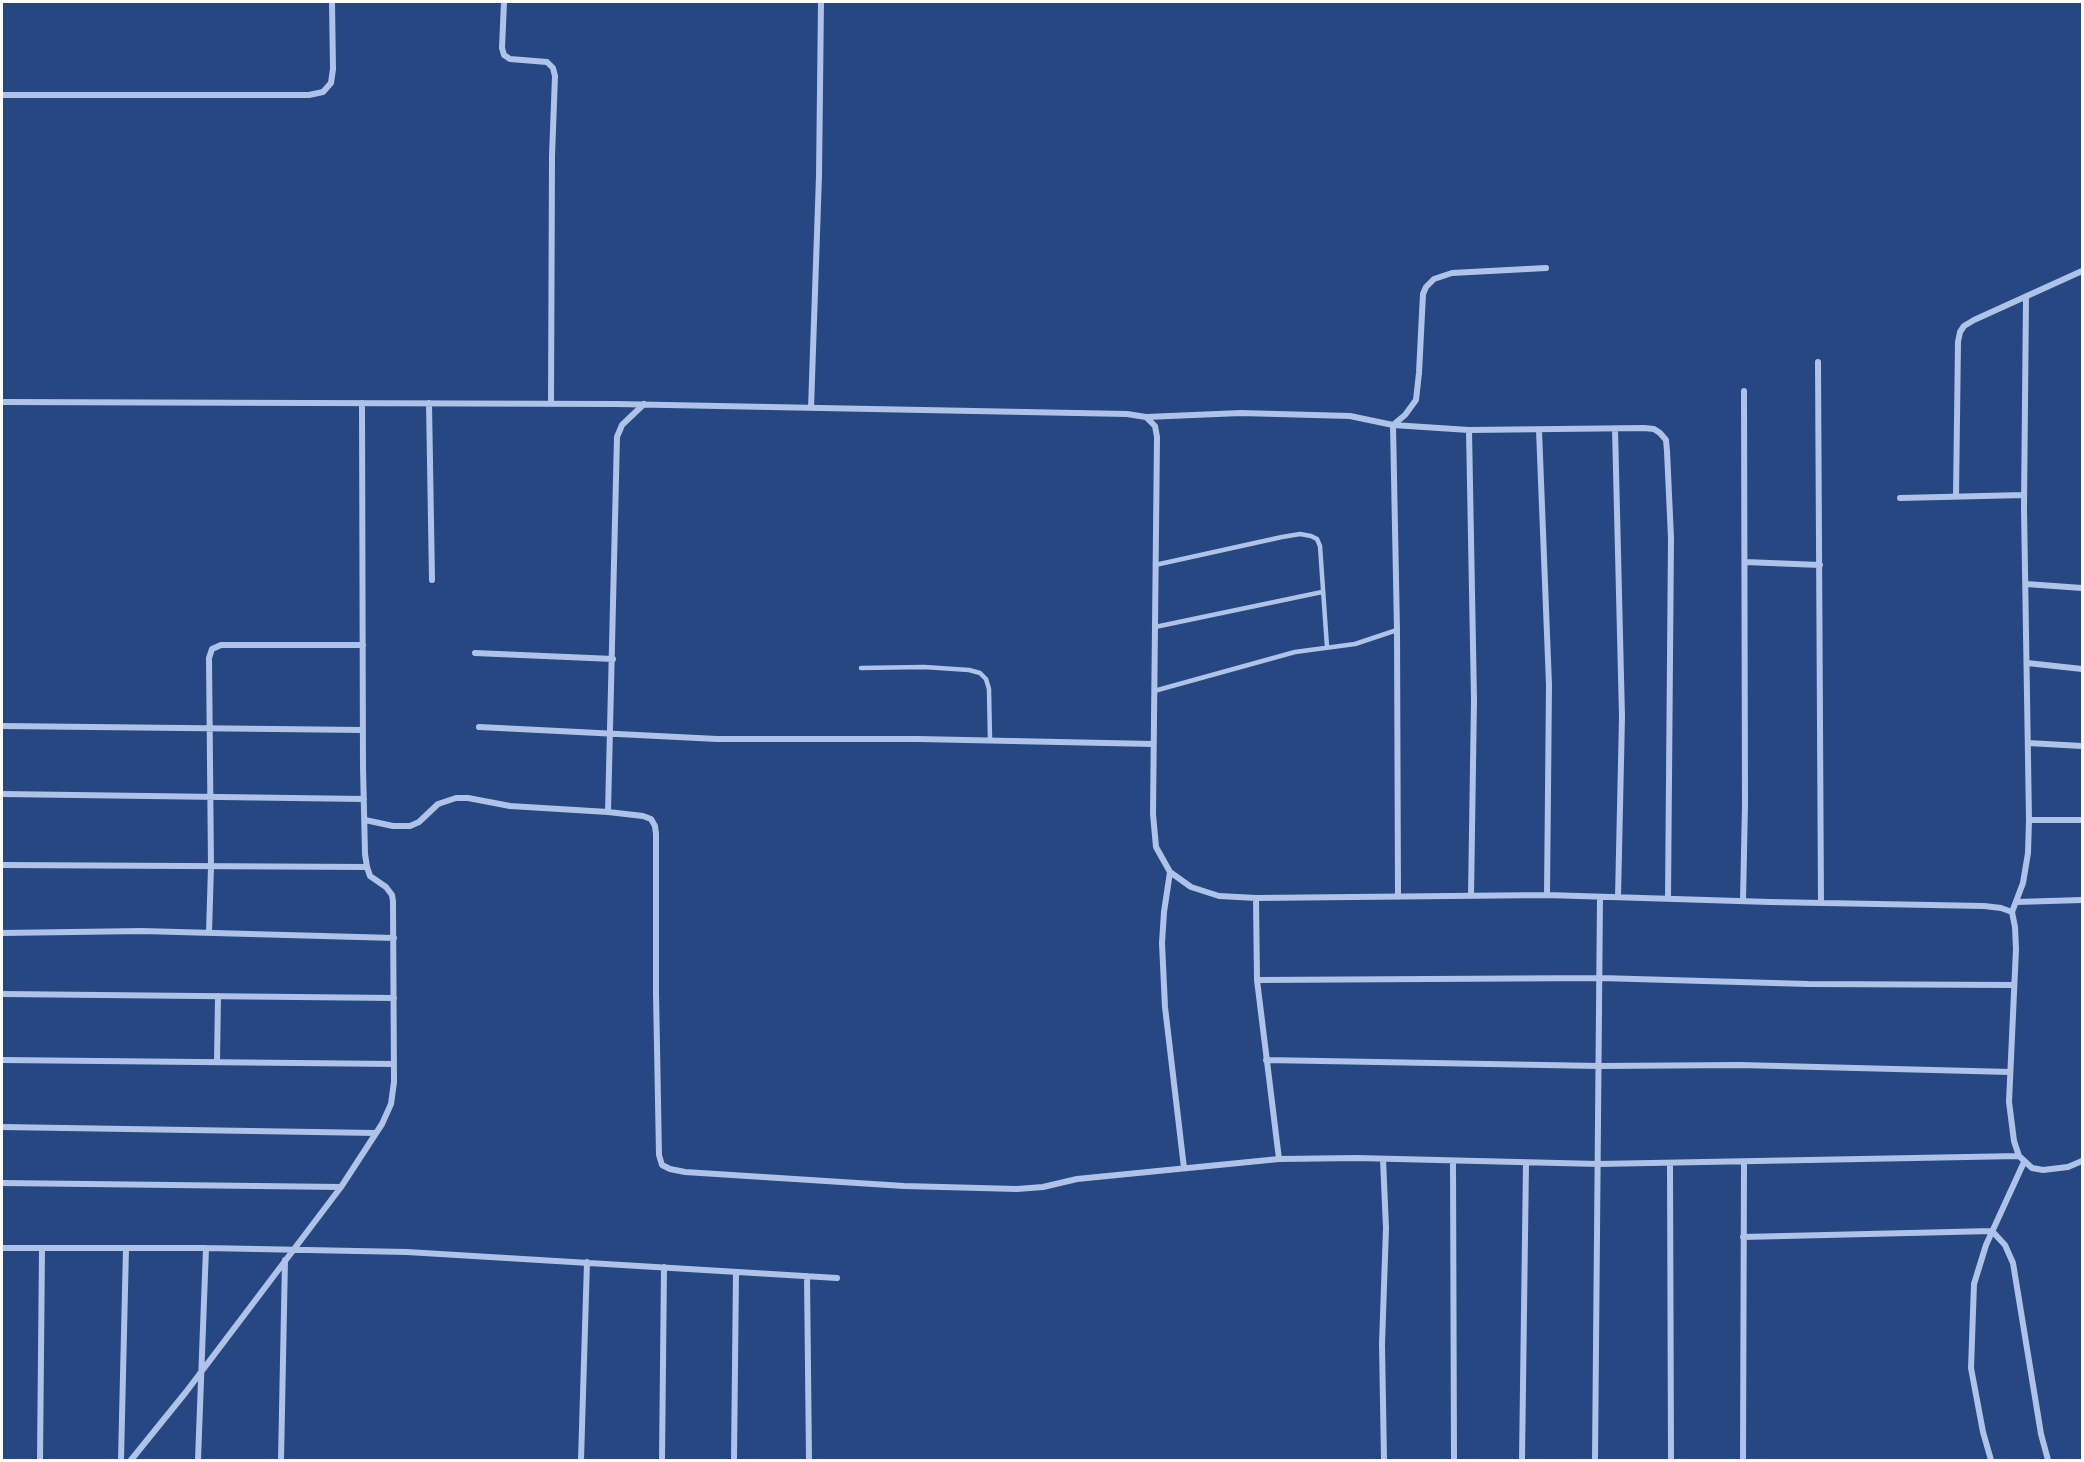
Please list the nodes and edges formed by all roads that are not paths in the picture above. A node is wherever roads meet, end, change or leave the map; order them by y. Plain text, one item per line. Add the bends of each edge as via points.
1 (332, 2) edge
2 (504, 2) edge
3 (821, 2) edge
4 (2, 95) edge
5 (1546, 268) dead end
6 (2082, 271) edge
7 (2025, 297) junction
8 (1818, 362) dead end
9 (1744, 391) dead end
10 (2, 402) edge
11 (362, 404) junction
12 (429, 404) junction
13 (550, 404) junction
14 (644, 404) junction
15 (811, 408) junction
16 (1146, 417) junction
17 (1393, 425) junction
18 (1615, 429) junction
19 (1469, 430) junction
20 (1539, 430) junction
21 (2024, 495) junction
22 (1956, 496) junction
23 (1900, 498) dead end
24 (1745, 562) junction
25 (1155, 565) junction
26 (1820, 565) junction
27 (432, 580) dead end
28 (2026, 584) junction
29 (2082, 588) edge
30 (1322, 592) junction
31 (1155, 627) junction
32 (1397, 630) junction
33 (363, 645) junction
34 (1327, 647) junction
35 (475, 653) dead end
36 (613, 659) junction
37 (2027, 663) junction
38 (861, 668) dead end
39 (2082, 669) edge
40 (1154, 691) junction
41 (2, 726) edge
42 (479, 727) dead end
43 (210, 728) junction
44 (363, 730) junction
45 (611, 733) junction
46 (990, 741) junction
47 (2028, 743) junction
48 (1153, 744) junction
49 (2082, 746) edge
50 (2, 794) edge
51 (211, 797) junction
52 (364, 799) junction
53 (608, 812) junction
54 (364, 820) junction
55 (2029, 820) junction
56 (2082, 820) edge
57 (2, 866) edge
58 (211, 867) junction
59 (367, 867) junction
60 (1170, 872) junction
61 (1547, 895) junction
62 (1471, 896) junction
63 (1398, 897) junction
64 (1600, 897) junction
65 (1618, 897) junction
66 (1256, 898) junction
67 (1668, 899) junction
68 (2082, 900) edge
69 (1743, 901) junction
70 (2016, 902) junction
71 (1821, 903) junction
72 (2012, 912) junction
73 (209, 932) junction
74 (2, 933) edge
75 (394, 938) junction
76 (1599, 978) junction
77 (1257, 980) junction
78 (2014, 985) junction
79 (2, 994) edge
80 (218, 996) junction
81 (394, 998) junction
82 (2, 1060) edge
83 (1266, 1060) junction
84 (217, 1062) junction
85 (394, 1064) junction
86 (1599, 1066) junction
87 (2010, 1072) junction
88 (2, 1127) edge
89 (376, 1133) junction
90 (2019, 1156) junction
91 (1279, 1159) junction
92 (1383, 1159) junction
93 (1453, 1161) junction
94 (2082, 1161) edge
95 (1526, 1162) junction
96 (1744, 1162) junction
97 (2024, 1162) junction
98 (1670, 1163) junction
99 (1598, 1164) junction
100 (1184, 1168) junction
101 (2, 1183) edge
102 (341, 1186) junction
103 (1992, 1231) junction
104 (1743, 1237) junction
105 (2, 1248) edge
106 (42, 1248) junction
107 (126, 1248) junction
108 (206, 1248) junction
109 (294, 1249) junction
110 (285, 1260) junction
111 (586, 1262) junction
112 (664, 1267) junction
113 (736, 1272) junction
114 (807, 1276) junction
115 (837, 1278) dead end
116 (201, 1372) junction
117 (40, 1461) edge
118 (121, 1461) edge
119 (131, 1461) edge
120 (198, 1461) edge
121 (281, 1461) edge
122 (581, 1461) edge
123 (662, 1461) edge
124 (734, 1461) edge
125 (809, 1461) edge
126 (1384, 1461) edge
127 (1454, 1461) edge
128 (1522, 1461) edge
129 (1595, 1461) edge
130 (1671, 1461) edge
131 (1743, 1461) edge
132 (1991, 1461) edge
133 (2048, 1461) edge

1 - 4 street via 333,69 331,82 323,92
2 - 13 street via 504,55 547,62 555,76
3 - 15 street
5 - 17 street via 1452,273 1426,286 1421,308 1416,400
6 - 7 street
7 - 21 street
7 - 22 street via 1974,320 1960,332
8 - 26 street
9 - 24 street
10 - 11 street
11 - 12 street
11 - 33 street
12 - 13 street
12 - 27 street
13 - 14 street
14 - 15 street
14 - 36 street via 622,425 617,437
15 - 16 street
16 - 17 street via 1241,413 1350,416
16 - 25 street via 1155,426 1157,437
17 - 19 street
17 - 32 street
18 - 20 street
18 - 65 street via 1622,717
18 - 67 street via 1654,429 1666,440 1671,538
19 - 20 street
19 - 62 street via 1474,700
20 - 61 street via 1549,685
21 - 22 street
21 - 28 street
22 - 23 street
24 - 26 street
24 - 69 street
25 - 30 lane via 1300,534 1317,539 1320,546
25 - 31 street
26 - 71 street
28 - 29 street
28 - 37 street
30 - 31 lane
30 - 34 lane
31 - 40 street
32 - 34 lane via 1355,644
32 - 63 street
33 - 43 street via 215,646 209,658
33 - 44 street
34 - 40 lane via 1294,652
35 - 36 street
36 - 45 street
37 - 39 street
37 - 47 street
38 - 46 lane via 924,667 981,673 989,689
40 - 48 street
41 - 43 street
42 - 45 street
43 - 44 street
43 - 51 street
44 - 52 street
45 - 46 street via 717,739
45 - 53 street
46 - 48 street
47 - 49 street
47 - 55 street
48 - 60 street via 1156,847
50 - 51 street
51 - 52 street
51 - 58 street
52 - 54 street
53 - 54 street via 529,808 456,798 438,804 410,826
53 - 100 street via 643,816 655,826 658,1131 662,1165 685,1172 904,1186 1017,1188
54 - 59 street
55 - 56 street
55 - 70 street via 2028,853
57 - 58 street
58 - 59 street
58 - 73 street
59 - 75 street via 370,876 392,895
60 - 66 street via 1191,887 1219,896
60 - 100 street via 1164,912 1164,986
61 - 62 street
61 - 64 street
62 - 63 street
63 - 66 street
64 - 65 street
64 - 76 street
65 - 67 street
66 - 77 street
67 - 69 street
68 - 70 street
69 - 71 street
70 - 72 street
71 - 72 street via 1984,906
72 - 78 street
73 - 74 street
73 - 75 street
75 - 81 street
76 - 77 street
76 - 78 street
76 - 86 street
77 - 83 street
78 - 87 street
79 - 80 street
80 - 81 street
80 - 84 street
81 - 85 street
82 - 84 street
83 - 86 street
83 - 91 street
84 - 85 street
85 - 89 street via 391,1104
86 - 87 street via 1740,1065
86 - 99 street
87 - 90 street via 2009,1102
88 - 89 street
89 - 102 street
90 - 96 street
90 - 97 street
91 - 92 street
91 - 100 street
92 - 93 street
92 - 126 street
93 - 95 street
93 - 127 street
94 - 97 street via 2043,1170
95 - 99 street
95 - 128 street
96 - 98 street
96 - 104 street
97 - 103 street
98 - 99 street
98 - 130 street
99 - 129 street
101 - 102 street
102 - 109 street
103 - 104 street
103 - 132 street via 1974,1284 1971,1356 1974,1392
103 - 133 street via 2005,1245 2013,1263
104 - 131 street
105 - 106 street
106 - 107 street
106 - 117 street
107 - 108 street
107 - 118 street
108 - 109 street
108 - 116 street
109 - 110 street
109 - 111 street
110 - 116 street
110 - 121 street
111 - 112 street
111 - 122 street
112 - 113 street
112 - 123 street
113 - 114 street
113 - 124 street
114 - 115 street
114 - 125 street
116 - 119 street
116 - 120 street

